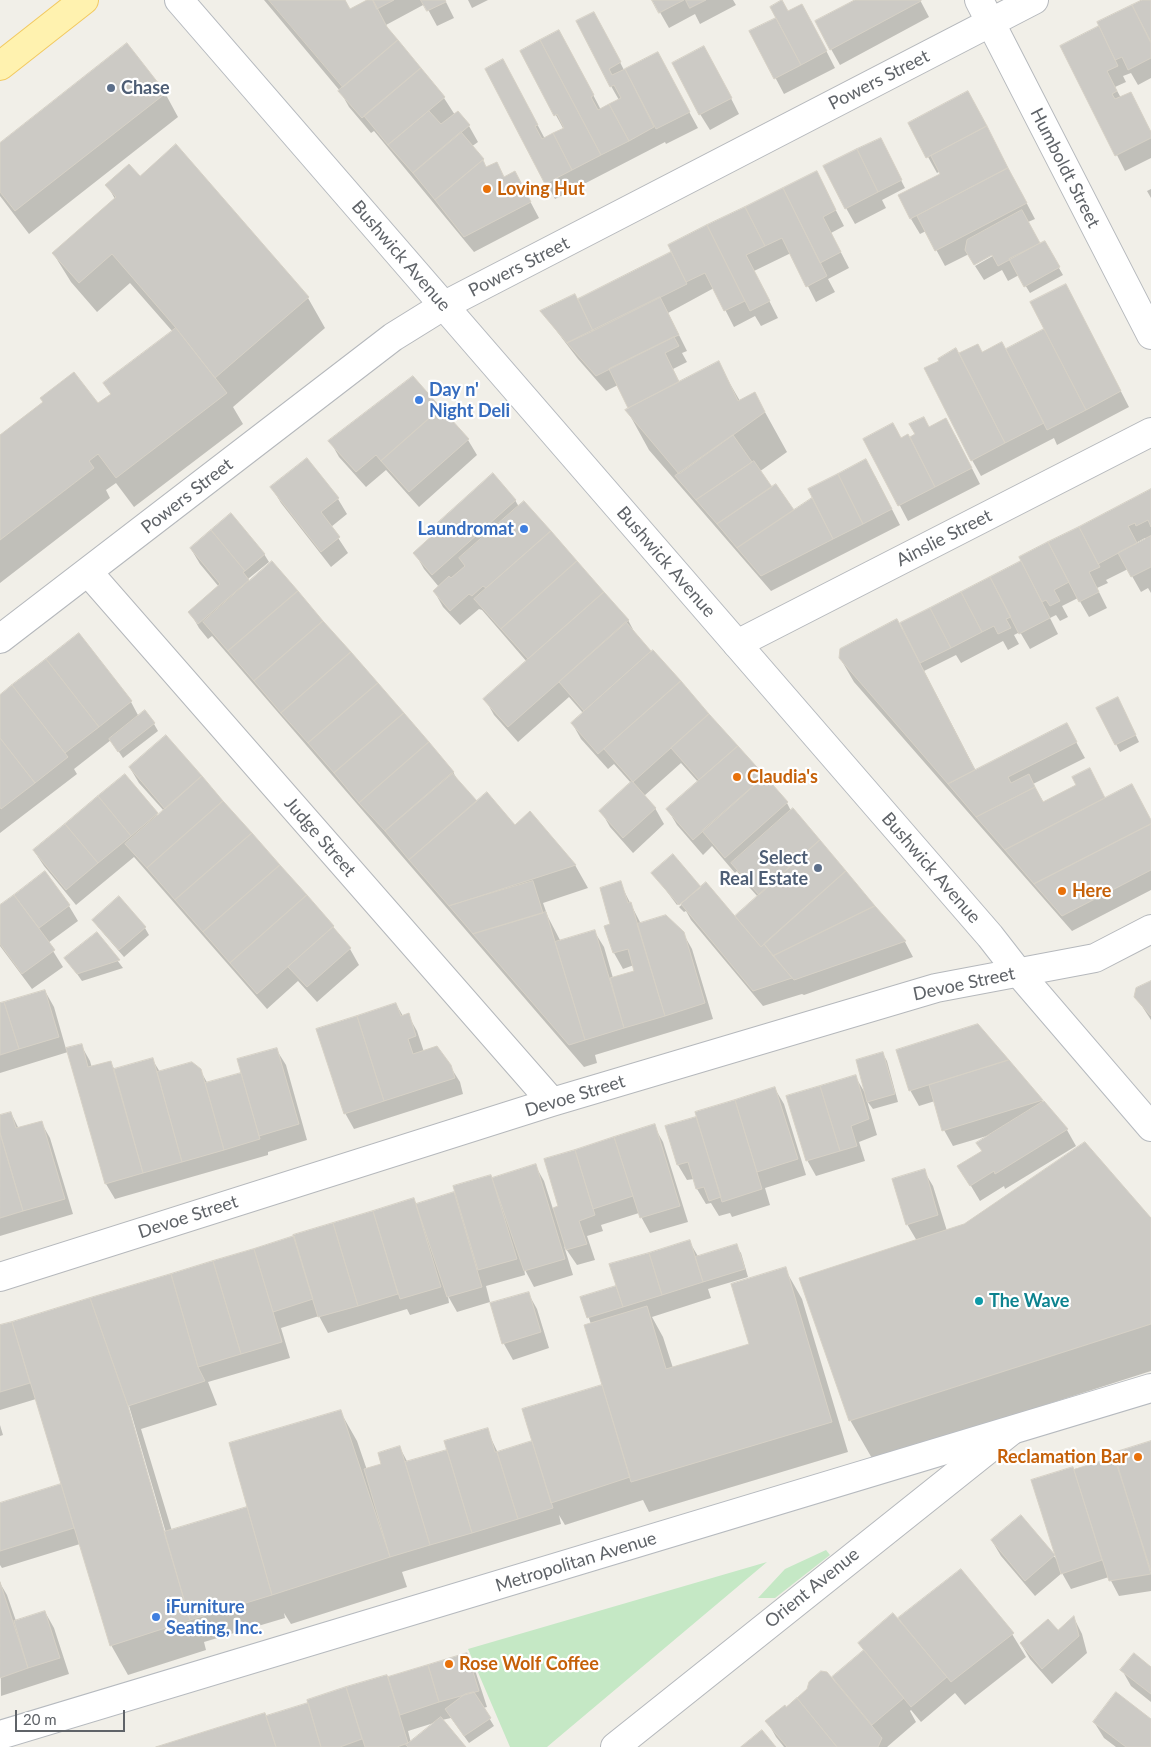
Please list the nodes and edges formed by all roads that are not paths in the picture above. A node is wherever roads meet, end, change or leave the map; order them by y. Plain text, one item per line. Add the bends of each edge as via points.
1 (84, 0) edge
2 (178, 0) edge
3 (1034, 0) edge
4 (985, 11) edge
5 (0, 66) edge
6 (444, 306) junction
7 (1151, 335) edge
8 (1151, 432) edge
9 (88, 572) junction
10 (0, 639) edge
11 (737, 644) junction
12 (1151, 929) edge
13 (1018, 972) junction
14 (552, 1102) junction
15 (1151, 1127) edge
16 (0, 1277) edge
17 (1151, 1388) edge
18 (1012, 1431) junction
19 (0, 1736) edge
20 (614, 1747) edge

1 - 5 main road
2 - 6 street, Bushwick Avenue
3 - 4 street, Powers Street
4 - 6 street, Powers Street
4 - 7 street, Humboldt Street
6 - 9 street, Powers Street via 393,337
6 - 11 street, Bushwick Avenue
8 - 11 street, Ainslie Street
9 - 10 street, Powers Street
9 - 14 street, Judge Street
11 - 13 street, Bushwick Avenue
12 - 13 street, Devoe Street via 1095,958
13 - 14 street, Devoe Street via 936,988
13 - 15 street, Bushwick Avenue
14 - 16 street, Devoe Street
17 - 18 street, Metropolitan Avenue
18 - 19 street, Metropolitan Avenue
18 - 20 street, Orient Avenue

